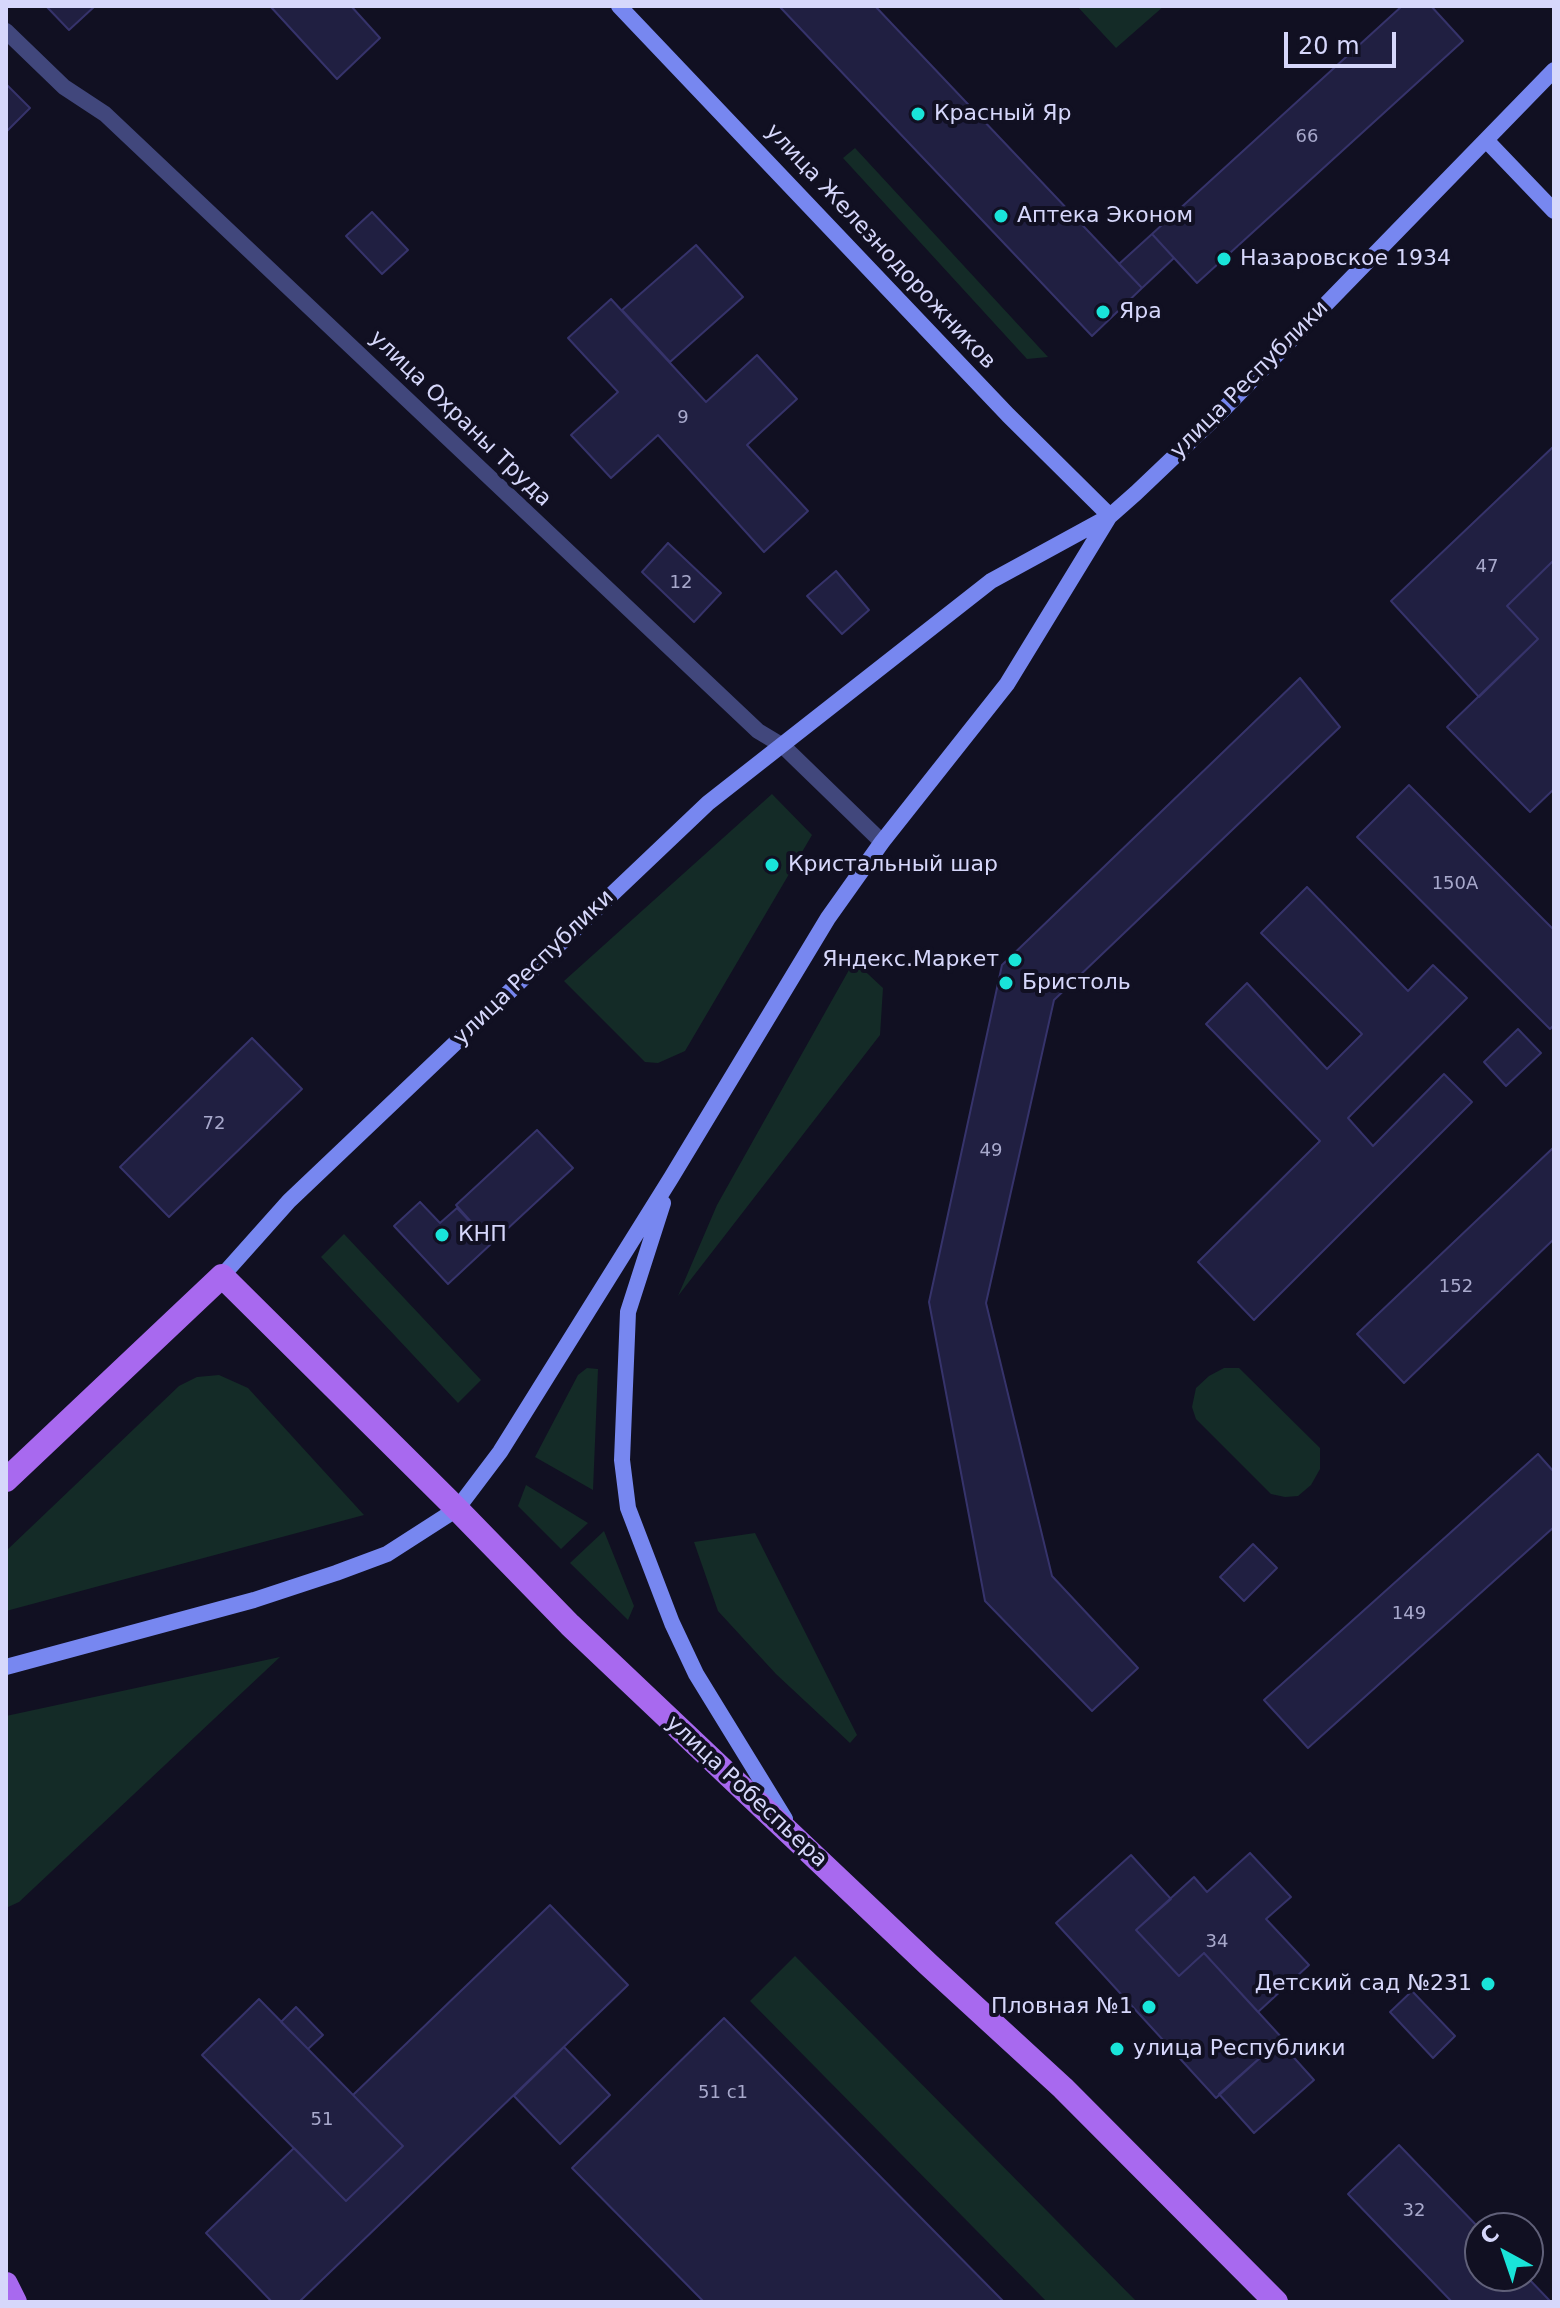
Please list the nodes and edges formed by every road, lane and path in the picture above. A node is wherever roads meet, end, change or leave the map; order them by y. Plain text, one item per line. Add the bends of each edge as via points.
1 (619, 6) edge
2 (6, 31) edge
3 (1554, 70) edge
4 (1486, 140) junction
5 (1554, 211) edge
6 (1110, 516) junction
7 (783, 746) junction
8 (882, 842) junction
9 (671, 1178) junction
10 (222, 1276) junction
11 (6, 1480) edge
12 (457, 1509) junction
13 (6, 1667) edge
14 (797, 1839) junction
15 (6, 2284) edge
16 (15, 2302) edge
17 (1276, 2302) edge

1 - 6 main road, улица Железнодорожников
2 - 7 street, улица Охраны Труда via 64,87 105,114 758,731
3 - 4 main road, улица Республики
4 - 5 main road
4 - 6 main road, улица Республики via 1218,415
6 - 7 main road, улица Республики via 991,581
6 - 8 main road, улица Республики via 1007,684
7 - 8 street, улица Охраны Труда
7 - 10 main road, улица Республики via 708,803 289,1201
8 - 9 main road, улица Республики via 828,918
9 - 12 main road, улица Республики via 500,1452
9 - 14 main road via 628,1312 622,1460 628,1508 696,1674
10 - 11 main road, улица Республики
10 - 12 main road, улица Робеспьера
12 - 13 main road via 387,1554 336,1573
12 - 14 main road, улица Робеспьера via 570,1625
14 - 17 main road, улица Робеспьера via 1063,2088
15 - 16 main road

